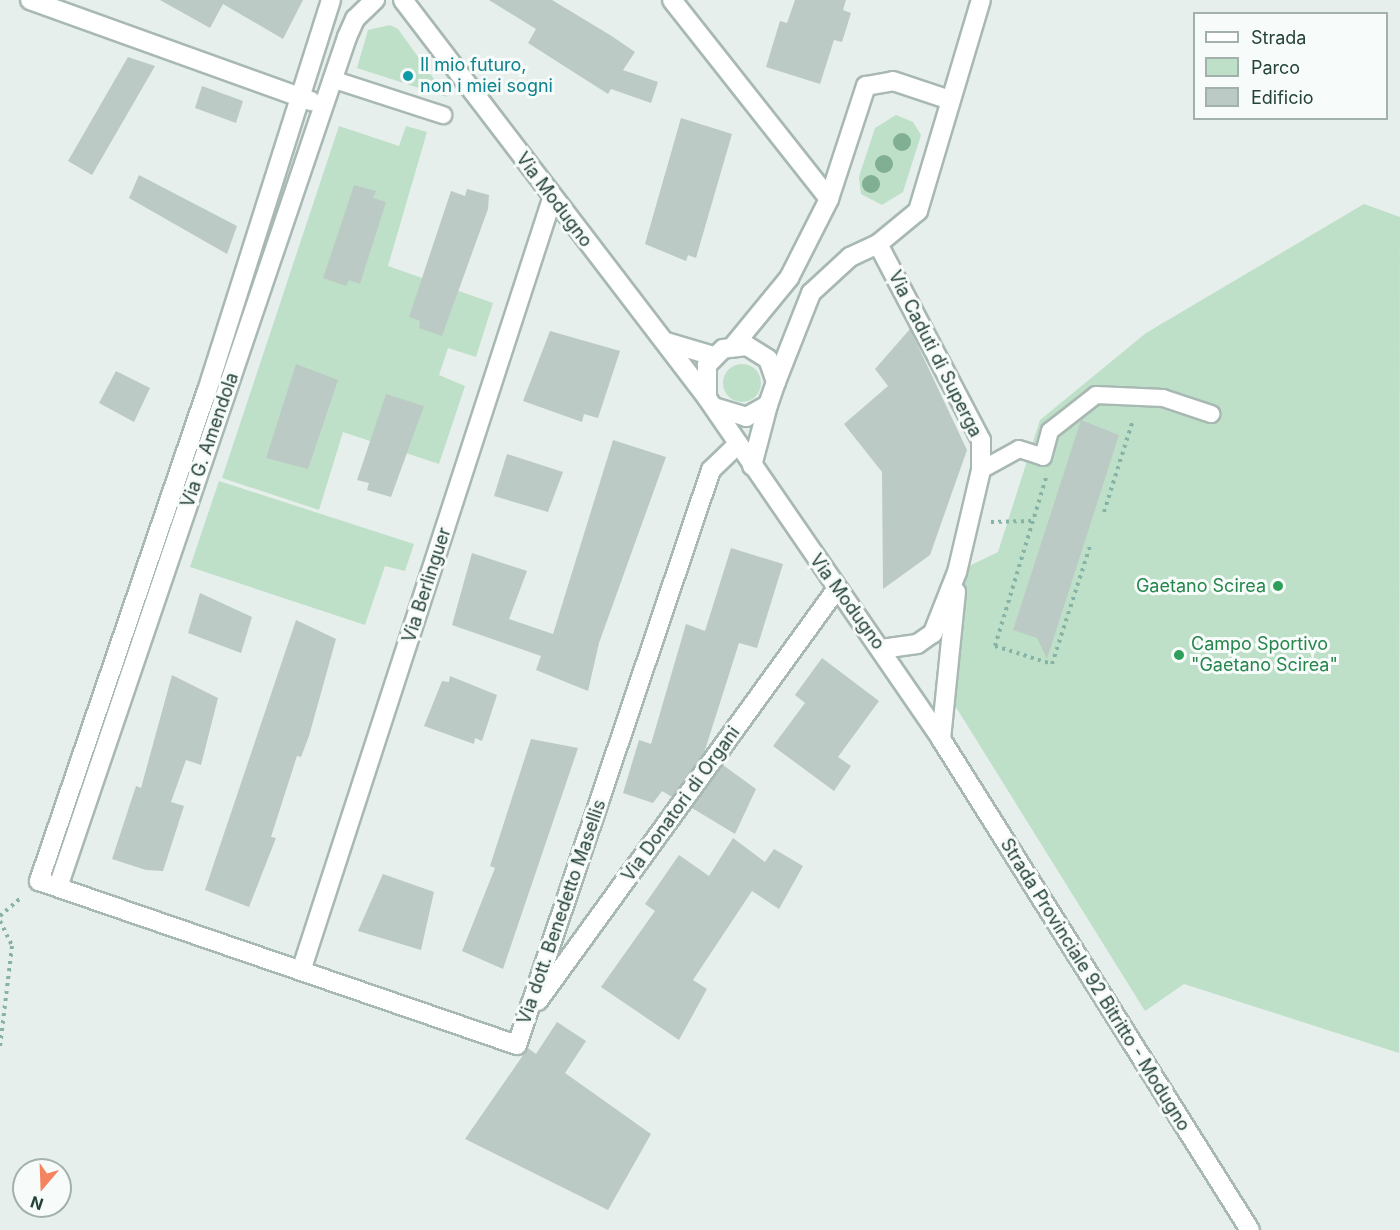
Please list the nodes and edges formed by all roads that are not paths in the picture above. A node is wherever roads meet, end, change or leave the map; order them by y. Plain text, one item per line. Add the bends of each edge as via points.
1 (30, 0) edge
2 (331, 0) edge
3 (375, 0) edge
4 (403, 0) edge
5 (672, 0) edge
6 (981, 0) edge
7 (332, 79) junction
8 (301, 98) junction
9 (950, 100) junction
10 (323, 105) junction
11 (443, 115) dead end
12 (552, 199) junction
13 (829, 199) junction
14 (878, 244) junction
15 (662, 340) junction
16 (735, 345) junction
17 (714, 356) junction
18 (776, 382) junction
19 (206, 393) junction
20 (224, 399) junction
21 (711, 403) junction
22 (768, 405) junction
23 (1211, 414) dead end
24 (736, 446) junction
25 (752, 466) junction
26 (981, 470) junction
27 (957, 572) junction
28 (836, 590) junction
29 (120, 642) junction
30 (140, 649) junction
31 (881, 649) junction
32 (940, 739) junction
33 (82, 752) junction
34 (102, 759) junction
35 (58, 887) junction
36 (301, 971) junction
37 (526, 1017) junction
38 (1245, 1228) edge

1 - 8 street
2 - 8 street
3 - 7 street, Via G. Amendola via 355,19
4 - 12 street, Via Modugno
5 - 13 street
6 - 9 street
7 - 10 street, Via G. Amendola
7 - 11 lane
8 - 10 street
8 - 19 street
9 - 13 street via 893,81 866,86
9 - 14 street via 918,211
10 - 20 street, Via G. Amendola
12 - 15 street, Via Modugno
12 - 36 street, Via Berlinguer
13 - 16 street via 789,278
14 - 18 street via 850,257 812,293
14 - 26 street, Via Caduti di Superga via 973,420 981,440
15 - 17 street
15 - 21 street, Via Modugno
16 - 17 street
16 - 18 street via 759,350 768,358
17 - 21 street via 704,376
18 - 22 street
19 - 20 street
19 - 29 street
20 - 30 street, Via G. Amendola
21 - 22 street via 746,417
21 - 24 street, Via Modugno
22 - 25 street
23 - 26 lane via 1163,398 1096,395 1050,431 1043,457 1019,449
24 - 25 street, Via Modugno
24 - 37 street, Via dott. Benedetto Masellis via 711,470
25 - 28 street, Via Modugno
26 - 27 street, Via Caduti di Superga
27 - 31 street, Via Caduti di Superga via 933,633 917,644
27 - 32 street, Via Caduti di Superga
28 - 31 street, Via Modugno
28 - 37 street, Via Donatori di Organi
29 - 30 street
29 - 33 street
30 - 34 street, Via G. Amendola
31 - 32 street, Via Modugno
32 - 38 street, Strada Provinciale 92 Bitritto - Modugno
33 - 34 street
33 - 35 street, Via dott. Benedetto Masellis via 39,881
34 - 35 street, Via G. Amendola
35 - 36 street, Via dott. Benedetto Masellis
36 - 37 street, Via dott. Benedetto Masellis via 517,1045

